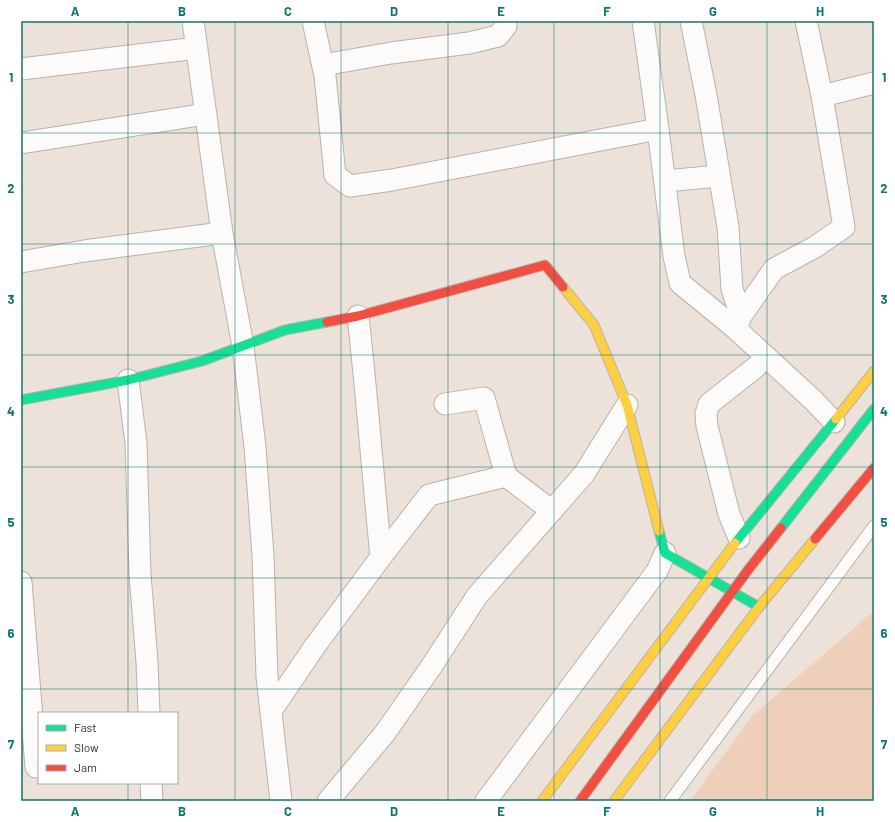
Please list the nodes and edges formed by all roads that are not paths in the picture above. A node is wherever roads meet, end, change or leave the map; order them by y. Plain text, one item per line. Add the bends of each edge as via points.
1 (193, 21) edge
2 (313, 21) edge
3 (505, 21) edge
4 (643, 21) edge
5 (691, 21) edge
6 (806, 21) edge
7 (197, 48) junction
8 (323, 65) junction
9 (21, 69) edge
10 (874, 83) edge
11 (822, 96) junction
12 (206, 114) junction
13 (658, 129) junction
14 (21, 143) edge
15 (719, 176) junction
16 (665, 181) junction
17 (222, 233) junction
18 (21, 262) edge
19 (358, 316) junction
20 (739, 322) junction
21 (243, 346) junction
22 (756, 368) dead end
23 (874, 371) edge
24 (128, 380) junction
25 (21, 400) edge
26 (445, 404) dead end
27 (627, 405) junction
28 (874, 409) edge
29 (842, 431) junction
30 (874, 468) edge
31 (506, 476) junction
32 (552, 511) junction
33 (874, 526) edge
34 (739, 538) junction
35 (665, 553) junction
36 (381, 557) junction
37 (709, 578) junction
38 (21, 582) edge
39 (732, 591) junction
40 (759, 607) junction
41 (271, 711) junction
42 (149, 712) edge
43 (32, 767) edge
44 (151, 784) edge
45 (152, 801) edge
46 (281, 801) edge
47 (328, 801) edge
48 (486, 801) edge
49 (542, 801) edge
50 (580, 801) edge
51 (614, 801) edge
52 (670, 801) edge

1 - 7 street
2 - 8 street
3 - 8 street via 506,26 498,36 476,42
4 - 13 street
5 - 15 street
6 - 11 street
7 - 9 street
7 - 12 street
8 - 13 street via 335,175 350,186
10 - 11 street
11 - 20 street via 844,227 815,247 774,269
12 - 14 street
12 - 17 street
13 - 16 street
15 - 16 street
15 - 20 street via 728,227 732,289
16 - 20 street via 674,256 680,283
17 - 18 street
17 - 21 street
19 - 21 street via 285,330
19 - 27 street via 545,265 594,325
19 - 36 street
20 - 29 street
21 - 24 street via 202,361
21 - 41 street via 256,454 267,677
22 - 34 street via 709,404 706,414 729,514
23 - 29 street
24 - 25 street
24 - 42 street via 136,444 140,574
26 - 31 street via 484,398
27 - 32 street via 584,474
27 - 35 street
28 - 29 street
29 - 34 street
29 - 39 street
30 - 40 street
31 - 32 street
31 - 36 street via 429,495
32 - 47 street via 477,596 386,733
33 - 52 lane
34 - 37 street
35 - 37 street
35 - 48 street via 656,571
36 - 41 street
37 - 39 street
37 - 49 street
38 - 43 street
39 - 40 street
39 - 50 street
40 - 51 street
41 - 46 street
44 - 45 street

